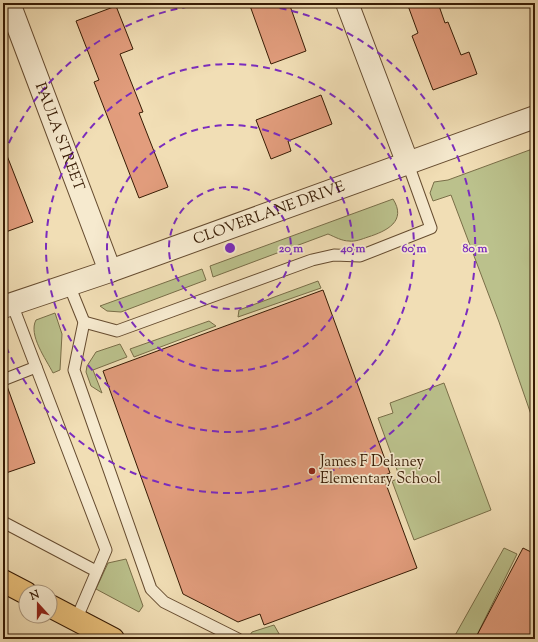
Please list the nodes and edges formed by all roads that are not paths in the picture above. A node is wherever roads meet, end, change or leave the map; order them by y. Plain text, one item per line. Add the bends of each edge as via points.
1 (9, 3) edge
2 (347, 3) edge
3 (535, 117) edge
4 (408, 164) junction
5 (110, 271) junction
6 (69, 285) junction
7 (7, 306) edge
8 (84, 322) junction
9 (36, 367) junction
10 (3, 380) edge
11 (3, 522) edge
12 (96, 571) junction
13 (3, 581) edge
14 (18, 589) edge
15 (58, 610) edge
16 (76, 620) junction
17 (113, 639) edge
18 (238, 639) edge

1 - 5 street, PAULA STREET
2 - 4 street
3 - 4 street, CLOVERLANE DRIVE
4 - 5 street, CLOVERLANE DRIVE
4 - 8 lane via 431,228 360,256 334,255 312,260 117,331
5 - 6 street, CLOVERLANE DRIVE
6 - 7 street, CLOVERLANE DRIVE
6 - 8 lane
7 - 9 lane
8 - 18 lane via 74,370 151,589 164,602
9 - 10 lane
9 - 12 lane via 106,550
11 - 12 lane
12 - 16 lane
13 - 14 main road
15 - 16 main road
16 - 17 main road

